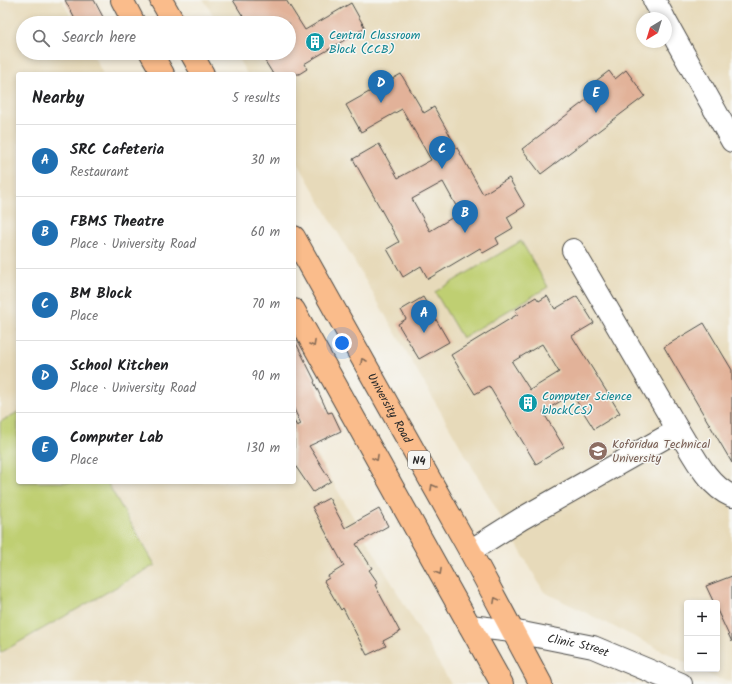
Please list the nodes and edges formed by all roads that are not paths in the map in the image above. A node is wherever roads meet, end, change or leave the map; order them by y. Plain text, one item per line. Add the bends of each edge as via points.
1 (122, 0) edge
2 (161, 0) edge
3 (654, 0) edge
4 (661, 12) edge
5 (130, 16) edge
6 (170, 16) edge
7 (672, 33) edge
8 (155, 60) edge
9 (195, 60) edge
10 (162, 72) edge
11 (202, 72) edge
12 (732, 141) edge
13 (296, 241) edge
14 (574, 250) dead end
15 (296, 314) edge
16 (678, 430) junction
17 (732, 496) edge
18 (470, 551) junction
19 (470, 626) junction
20 (512, 630) junction
21 (502, 684) edge
22 (541, 684) edge
23 (681, 684) edge

1 - 5 highway
2 - 6 highway
3 - 4 street
7 - 12 street
8 - 10 highway
9 - 11 highway
18 -> 13 highway, University Road / N4
14 - 16 street
15 -> 19 highway
16 - 17 street via 703,470 722,492
16 - 18 street via 521,519
20 -> 18 highway, University Road / N4
19 - 20 street, Clinic Street
19 - 21 highway
20 - 22 highway, University Road / N4
20 - 23 street, Clinic Street via 593,647

